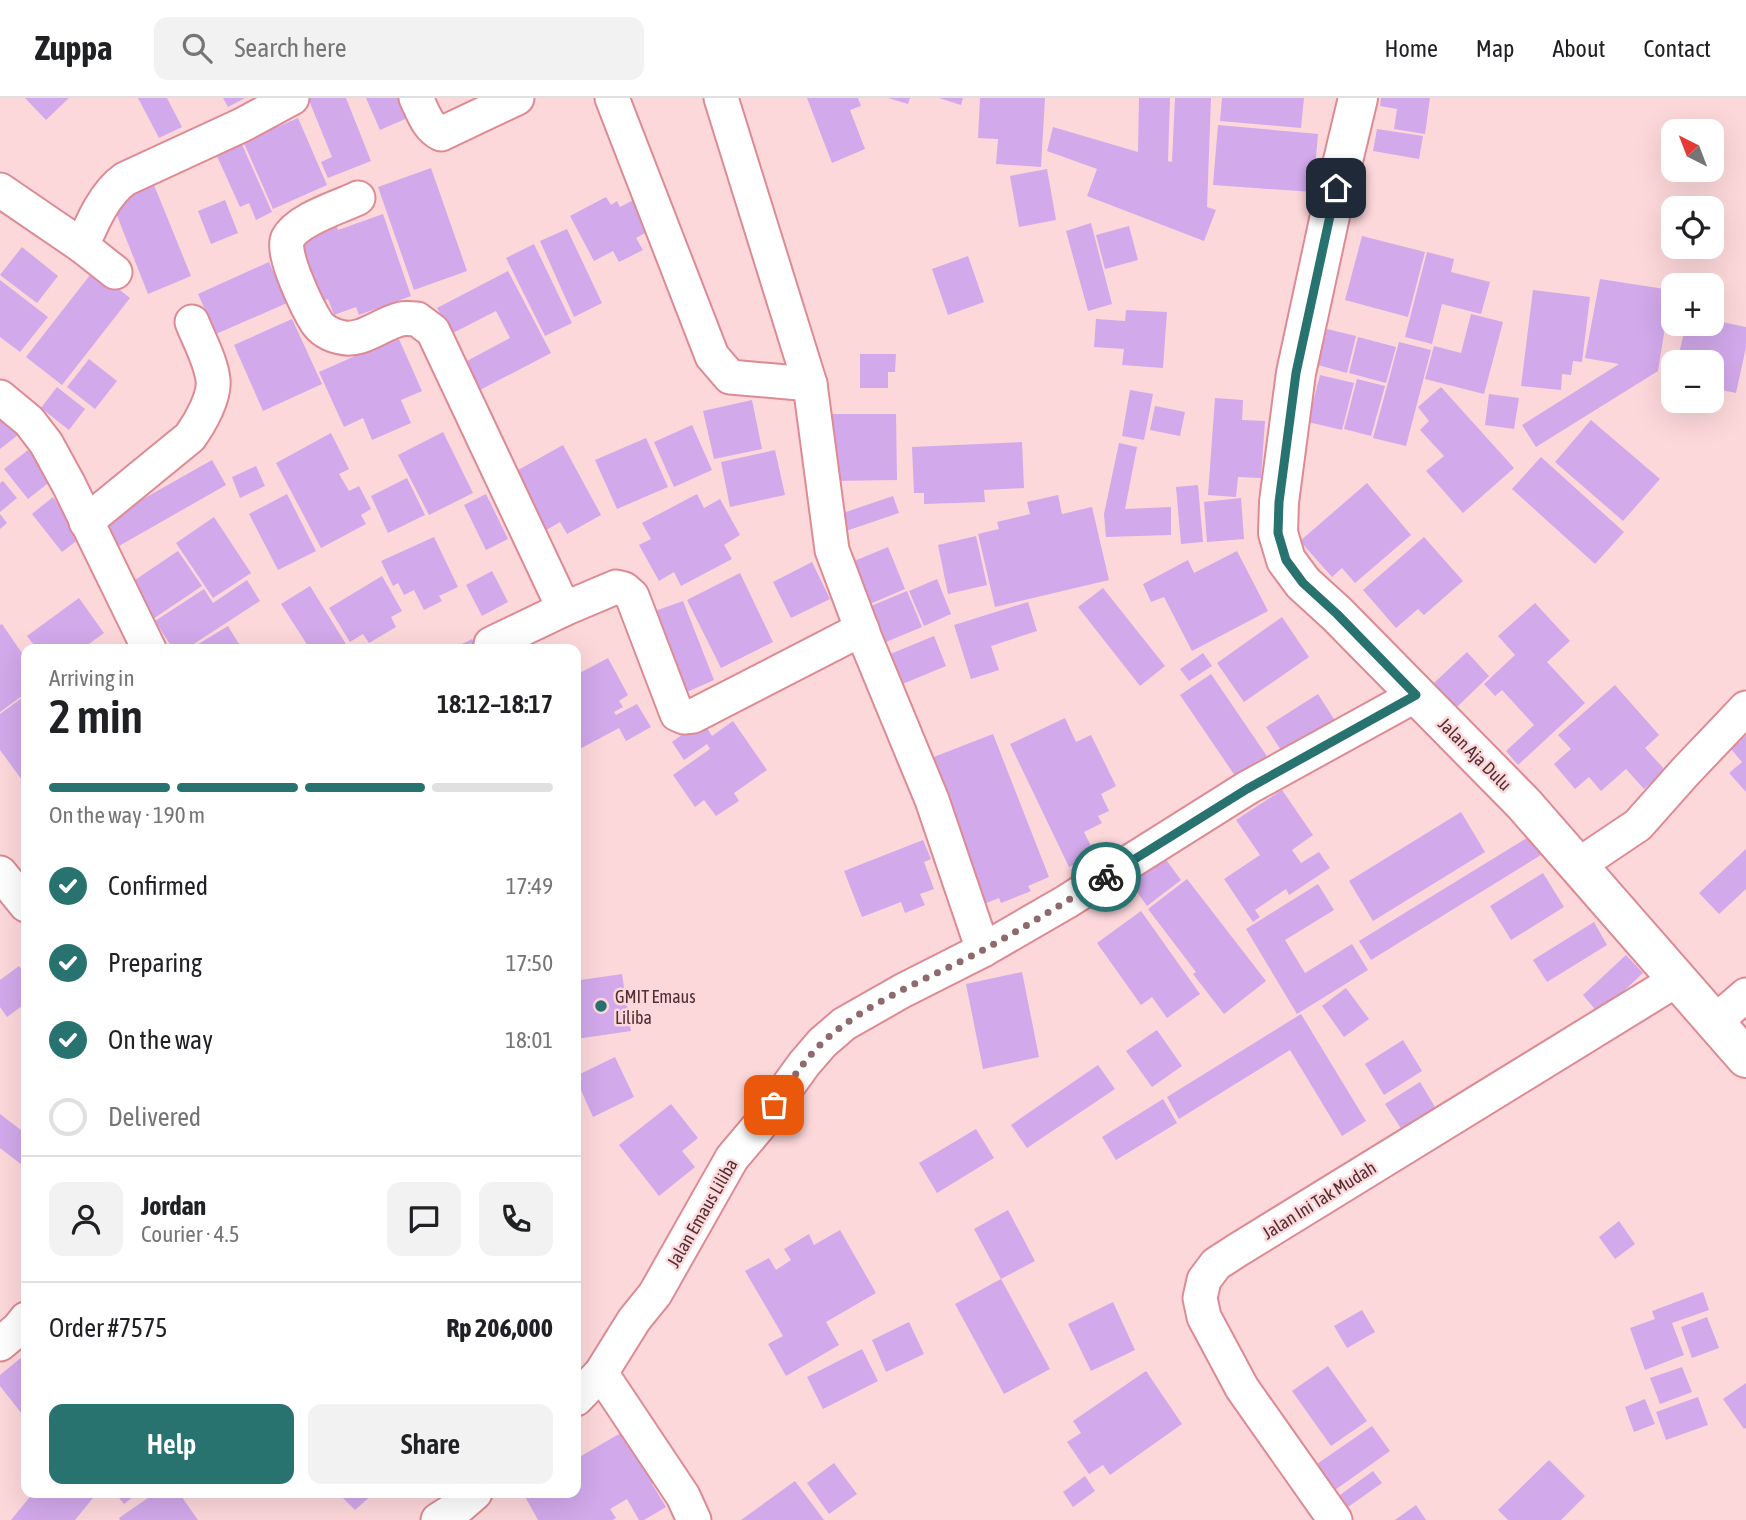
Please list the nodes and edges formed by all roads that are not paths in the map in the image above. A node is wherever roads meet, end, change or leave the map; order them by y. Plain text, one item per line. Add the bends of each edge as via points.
1 (292, 98) edge
2 (416, 98) edge
3 (517, 98) edge
4 (612, 98) edge
5 (721, 98) edge
6 (1358, 98) edge
7 (0, 190) edge
8 (358, 198) dead end
9 (82, 246) junction
10 (115, 272) dead end
11 (192, 322) dead end
12 (810, 384) junction
13 (0, 397) edge
14 (86, 522) junction
15 (564, 608) junction
16 (862, 629) junction
17 (147, 644) edge
18 (491, 644) dead end
19 (1416, 695) junction
20 (1746, 708) edge
21 (1577, 866) junction
22 (0, 873) edge
23 (21, 899) edge
24 (983, 950) junction
25 (1678, 979) junction
26 (1746, 995) edge
27 (1716, 1021) junction
28 (1746, 1058) edge
29 (21, 1325) edge
30 (0, 1344) edge
31 (601, 1373) junction
32 (581, 1394) edge
33 (469, 1498) edge
34 (438, 1520) edge
35 (694, 1520) edge
36 (1335, 1520) edge

1 - 9 street via 125,179 91,225
2 - 3 street via 428,123 441,134
4 - 12 street via 712,356 730,377
5 - 12 street
6 - 19 street, Jalan Aja Dulu via 1296,373 1278,533 1286,560 1303,583
7 - 9 street
8 - 15 street via 303,223 288,238 295,279 318,325 341,338 355,338 401,319 417,318 433,331
9 - 10 street
11 - 14 street via 214,383 199,424 190,437
12 - 16 street via 832,550
13 - 14 street via 29,421 46,443
14 - 17 street
15 - 16 street via 616,587 632,596 677,714 684,717
15 - 18 street
16 - 24 street via 932,800
19 - 21 street, Jalan Aja Dulu via 1524,804
19 - 24 street, Jalan Emaus Liliba via 1247,789
20 - 21 street via 1638,825
21 - 25 street, Jalan Aja Dulu
22 - 23 street
24 - 31 street, Jalan Emaus Liliba via 901,990 844,1024 822,1043 732,1158 655,1294
25 - 27 street, Jalan Aja Dulu
25 - 36 street, Jalan Ini Tak Mudah via 1236,1251 1216,1264 1204,1280 1200,1298 1204,1317 1242,1388
26 - 27 street
27 - 28 street, Jalan Aja Dulu
29 - 30 street
31 - 32 street, Jalan Emaus Liliba
31 - 35 street
33 - 34 street

